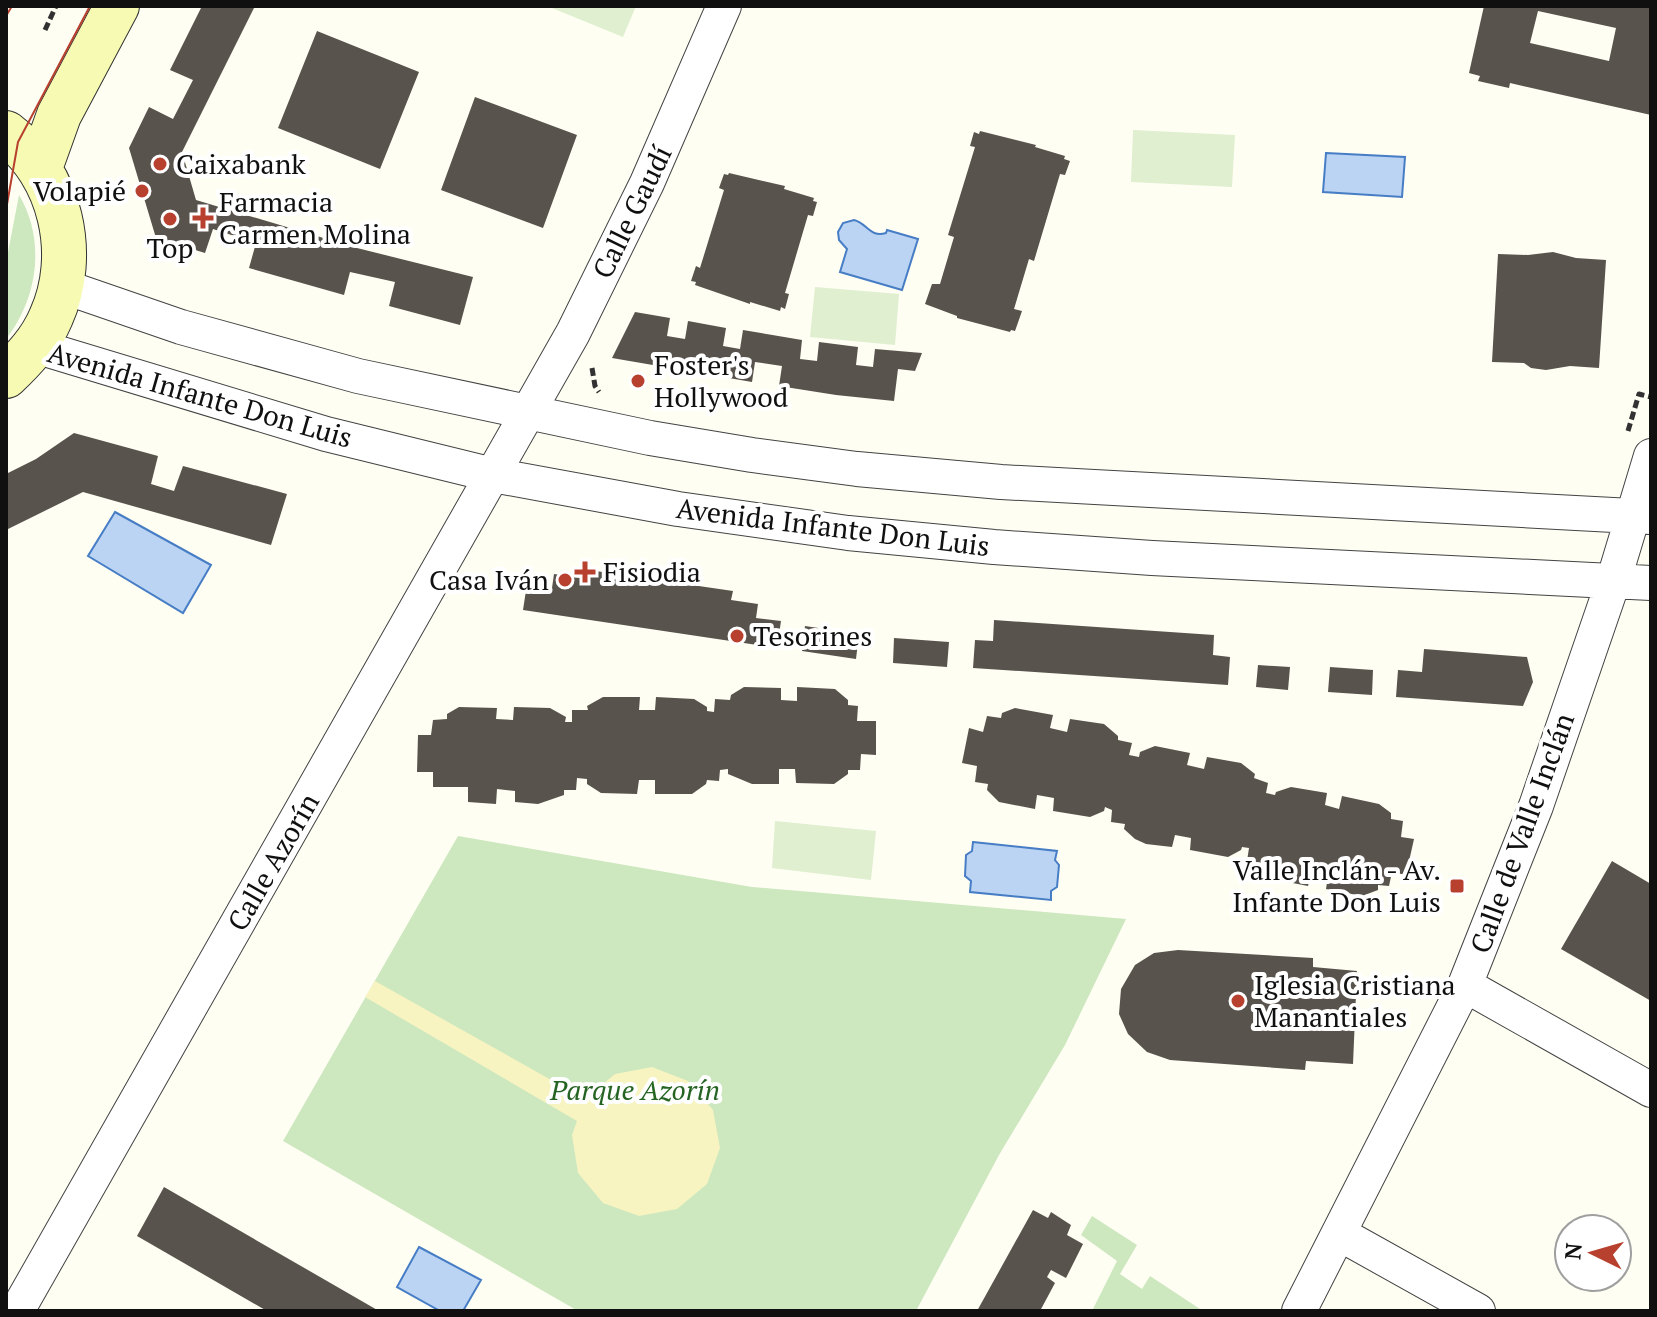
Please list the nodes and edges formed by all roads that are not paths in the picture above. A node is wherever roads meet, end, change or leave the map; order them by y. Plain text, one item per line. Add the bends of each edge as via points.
1 (117, 6) edge
2 (724, 6) edge
3 (6, 133) edge
4 (40, 168) junction
5 (62, 286) junction
6 (20, 361) edge
7 (527, 411) junction
8 (1639, 447) edge
9 (493, 475) junction
10 (1642, 516) edge
11 (1613, 582) junction
12 (1651, 583) edge
13 (1465, 985) junction
14 (1651, 1090) edge
15 (1340, 1234) junction
16 (17, 1311) edge
17 (1299, 1311) edge
18 (1478, 1311) edge

1 - 4 street via 59,115
2 - 7 street, Calle Gaudí via 647,183 573,333
3 - 4 street
4 - 5 street via 60,218 65,245
5 - 6 street via 51,318
5 - 7 street via 181,327 358,376
6 - 9 street, Avenida Infante Don Luis
7 - 9 street, Calle Azorín
7 - 10 street via 650,438 857,469 1154,492
8 - 10 street, Calle de Valle Inclán
9 - 11 street, Avenida Infante Don Luis via 848,533 994,547
9 - 16 street, Calle Azorín
10 - 11 street, Calle de Valle Inclán
11 - 12 street, Avenida Infante Don Luis
11 - 13 street, Calle de Valle Inclán via 1536,806
13 - 14 street
13 - 15 street, Calle de Valle Inclán
15 - 17 street, Calle de Valle Inclán
15 - 18 street

